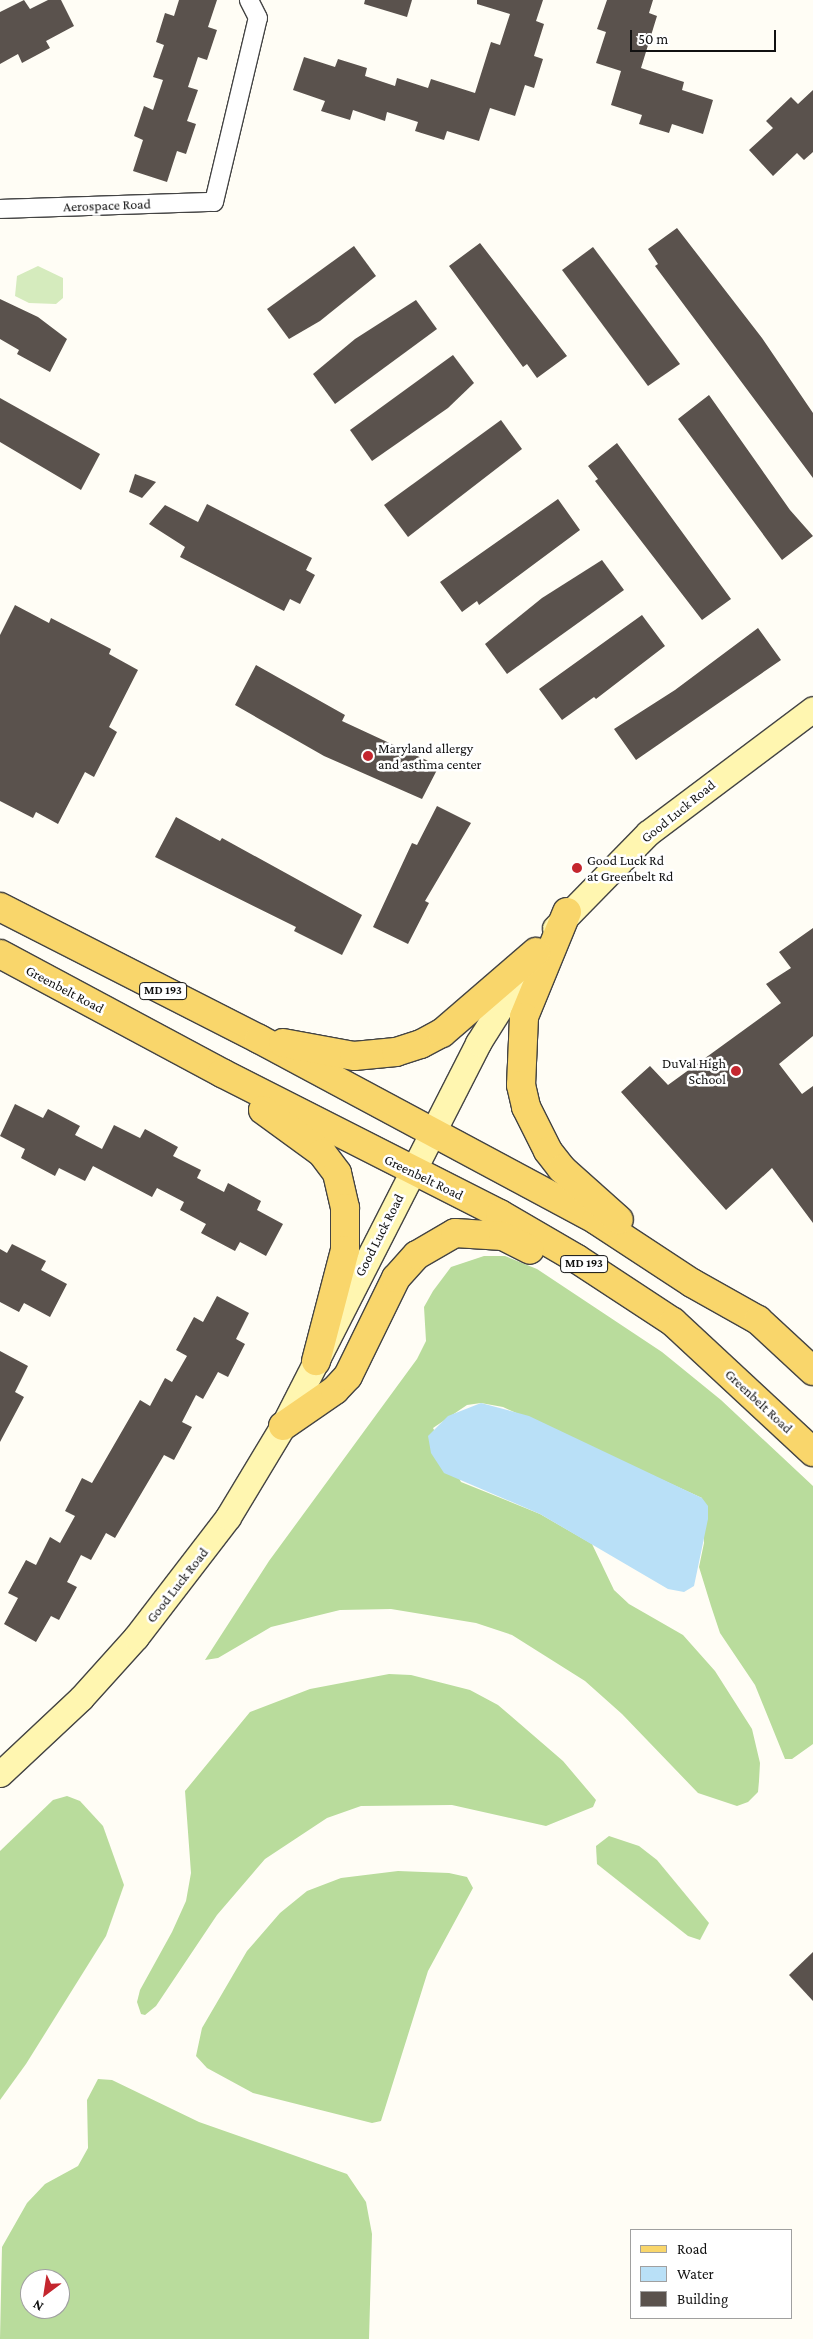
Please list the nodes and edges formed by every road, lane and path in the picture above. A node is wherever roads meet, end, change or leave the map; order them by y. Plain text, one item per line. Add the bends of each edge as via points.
1 (250, 0) edge
2 (0, 209) edge
3 (813, 709) edge
4 (0, 907) edge
5 (568, 912) junction
6 (536, 952) junction
7 (0, 954) edge
8 (105, 1010) junction
9 (259, 1039) junction
10 (431, 1132) junction
11 (412, 1171) junction
12 (692, 1283) junction
13 (316, 1362) junction
14 (813, 1371) edge
15 (740, 1383) junction
16 (283, 1426) junction
17 (813, 1452) edge
18 (0, 1774) edge

1 - 2 street, Aerospace Road via 258,18 214,202
3 - 5 main road, Good Luck Road via 648,833
4 - 9 main road, MD 193
5 - 6 main road, Good Luck Road
5 - 12 main road via 524,1017 521,1077 526,1107 548,1151 562,1169
6 - 9 main road via 442,1033 396,1052 354,1056
6 - 10 main road, Good Luck Road via 483,1034
7 - 8 main road, Greenbelt Road / MD 193
8 - 11 main road, Greenbelt Road / MD 193
8 - 13 main road via 278,1120 322,1153 337,1173 346,1208 345,1250
9 - 10 main road, MD 193
10 - 11 main road, Good Luck Road
10 - 12 main road, MD 193 via 596,1220
11 - 13 main road, Good Luck Road
11 - 15 main road, Greenbelt Road / MD 193 via 500,1214 577,1259 673,1322
12 - 14 main road, MD 193 via 758,1320
13 - 16 main road, Good Luck Road
15 - 16 main road via 562,1266 503,1236 455,1233 417,1255 396,1278 348,1376 336,1390
15 - 17 main road, Greenbelt Road / MD 193
16 - 18 main road, Good Luck Road via 228,1517 180,1585 81,1698

